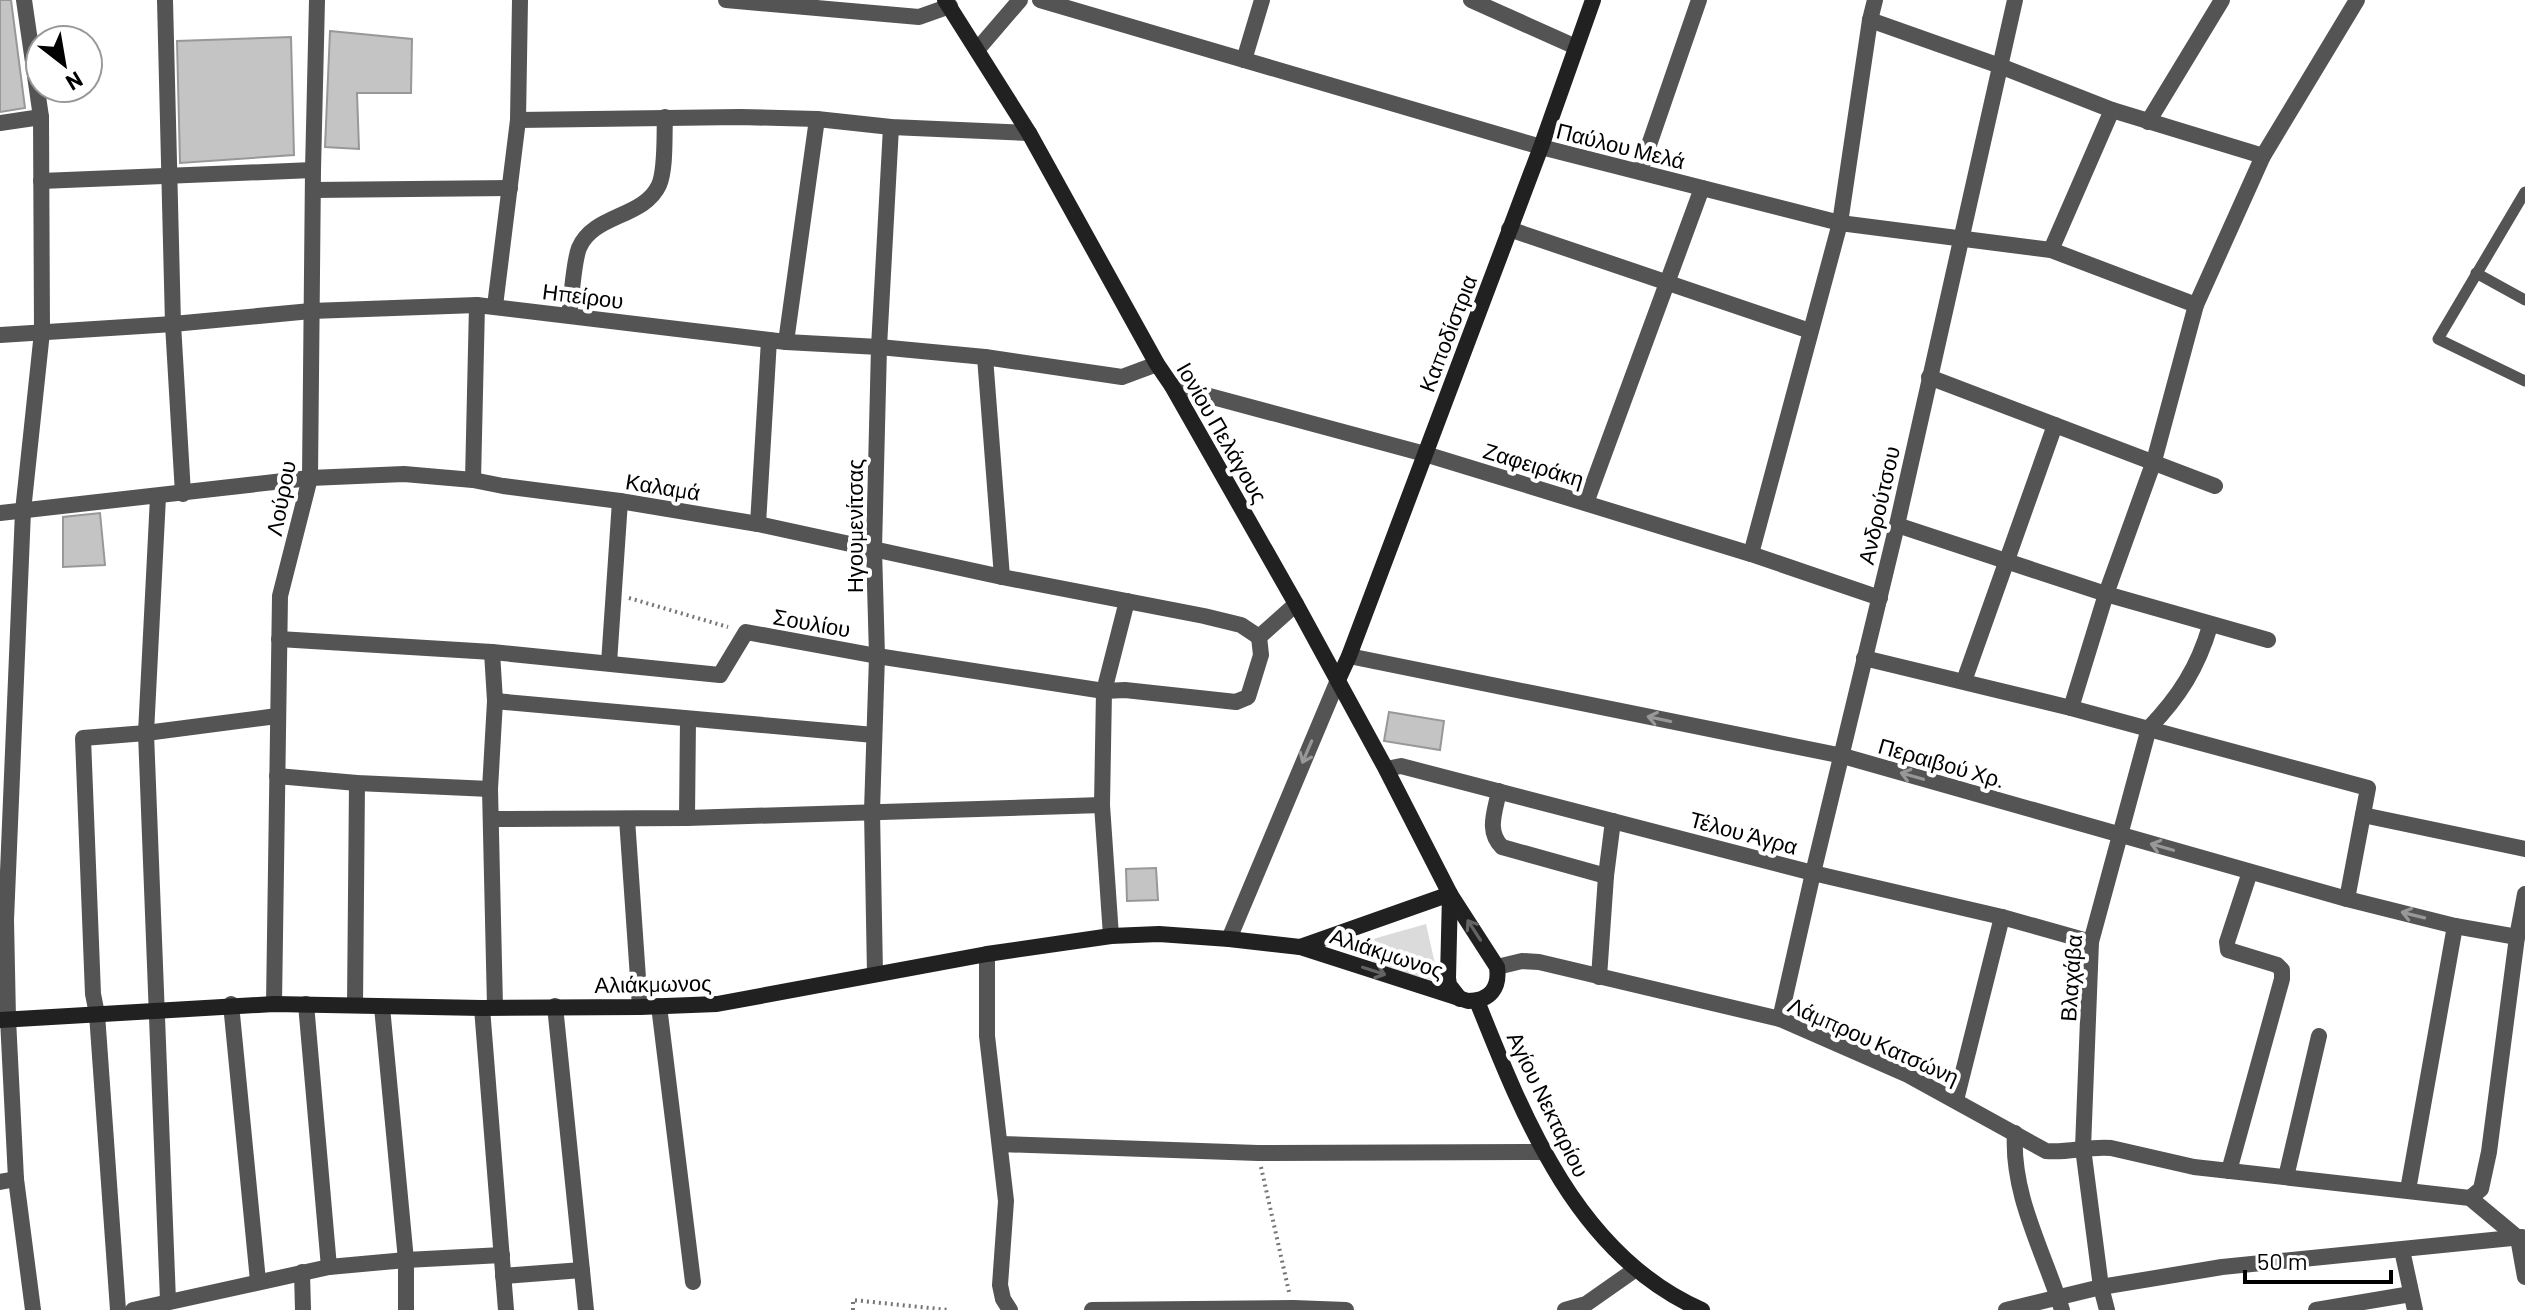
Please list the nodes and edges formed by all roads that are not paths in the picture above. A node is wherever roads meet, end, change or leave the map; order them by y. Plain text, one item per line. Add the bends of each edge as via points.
1 (24, 0) edge
2 (165, 0) edge
3 (317, 0) edge
4 (520, 0) edge
5 (726, 0) edge
6 (1020, 0) edge
7 (1040, 0) edge
8 (1262, 0) edge
9 (1471, 0) edge
10 (1593, 0) edge
11 (1699, 0) edge
12 (1875, 0) edge
13 (2015, 0) edge
14 (2222, 0) edge
15 (2357, 0) edge
16 (783, 2) edge
17 (948, 3) edge
18 (1870, 20) junction
19 (1576, 47) junction
20 (977, 50) junction
21 (1244, 60) junction
22 (2000, 66) junction
23 (2112, 110) junction
24 (41, 117) junction
25 (665, 117) junction
26 (817, 119) junction
27 (518, 120) junction
28 (2148, 122) junction
29 (0, 123) edge
30 (891, 127) junction
31 (1029, 133) junction
32 (1541, 147) junction
33 (2263, 156) junction
34 (313, 170) junction
35 (1640, 171) junction
36 (168, 176) junction
37 (41, 181) junction
38 (510, 188) junction
39 (1702, 188) junction
40 (313, 190) junction
41 (2525, 192) edge
42 (1840, 223) junction
43 (1509, 229) junction
44 (1960, 238) junction
45 (2051, 250) junction
46 (2476, 273) junction
47 (1667, 284) junction
48 (2525, 300) edge
49 (477, 305) junction
50 (2196, 305) junction
51 (495, 306) junction
52 (311, 311) junction
53 (569, 315) junction
54 (173, 324) junction
55 (1810, 331) junction
56 (42, 332) junction
57 (0, 335) edge
58 (769, 340) junction
59 (786, 342) junction
60 (879, 347) junction
61 (985, 357) junction
62 (1157, 364) junction
63 (1929, 377) junction
64 (2525, 381) edge
65 (1172, 386) junction
66 (2055, 425) junction
67 (1425, 454) junction
68 (2154, 461) junction
69 (310, 478) junction
70 (473, 480) junction
71 (2215, 486) dead end
72 (183, 494) junction
73 (158, 497) junction
74 (620, 501) junction
75 (1586, 503) junction
76 (23, 511) junction
77 (0, 513) edge
78 (758, 524) junction
79 (1897, 525) junction
80 (874, 549) junction
81 (1751, 554) junction
82 (2006, 560) junction
83 (1002, 577) junction
84 (2106, 594) junction
85 (1880, 598) junction
86 (1127, 601) junction
87 (1296, 604) junction
88 (2210, 626) junction
89 (1259, 637) junction
90 (279, 639) junction
91 (2268, 640) dead end
92 (492, 652) junction
93 (877, 656) junction
94 (1349, 656) junction
95 (1864, 658) junction
96 (609, 663) junction
97 (1338, 680) junction
98 (1964, 681) junction
99 (1104, 691) junction
100 (495, 701) junction
101 (2071, 708) junction
102 (277, 716) junction
103 (688, 719) junction
104 (2149, 728) junction
105 (146, 733) junction
106 (874, 735) junction
107 (7, 740) edge
108 (1843, 756) junction
109 (1386, 769) junction
110 (277, 776) junction
111 (357, 783) junction
112 (490, 789) junction
113 (1499, 791) junction
114 (1102, 805) junction
115 (872, 811) junction
116 (2363, 815) junction
117 (687, 818) junction
118 (491, 819) junction
119 (627, 819) junction
120 (1613, 821) junction
121 (2120, 835) junction
122 (2525, 849) edge
123 (2250, 872) junction
124 (1813, 873) junction
125 (1606, 876) junction
126 (1450, 894) junction
127 (2525, 894) edge
128 (2347, 899) junction
129 (2002, 917) junction
130 (3, 920) edge
131 (2455, 926) junction
132 (1111, 936) junction
133 (2517, 937) junction
134 (1229, 939) junction
135 (2091, 942) junction
136 (1300, 947) junction
137 (987, 954) junction
138 (1497, 967) junction
139 (875, 974) junction
140 (1599, 977) junction
141 (1469, 1000) junction
142 (231, 1004) junction
143 (274, 1004) junction
144 (306, 1004) junction
145 (355, 1005) junction
146 (555, 1006) junction
147 (659, 1006) junction
148 (382, 1007) junction
149 (489, 1007) junction
150 (640, 1007) junction
151 (156, 1012) junction
152 (97, 1014) junction
153 (4, 1019) edge
154 (1780, 1019) junction
155 (2319, 1036) dead end
156 (1956, 1100) junction
157 (2015, 1133) junction
158 (1000, 1144) junction
159 (2083, 1148) junction
160 (1545, 1152) junction
161 (2229, 1171) junction
162 (2286, 1177) junction
163 (8, 1181) edge
164 (2408, 1190) junction
165 (2470, 1198) junction
166 (2522, 1238) edge
167 (2402, 1250) junction
168 (502, 1255) junction
169 (406, 1260) junction
170 (329, 1267) junction
171 (1636, 1269) junction
172 (582, 1270) junction
173 (302, 1272) junction
174 (503, 1276) junction
175 (2525, 1277) edge
176 (258, 1281) junction
177 (693, 1282) dead end
178 (2101, 1287) junction
179 (168, 1301) junction
180 (2413, 1302) edge
181 (2060, 1304) edge
182 (1293, 1309) edge
183 (33, 1310) edge
184 (118, 1310) edge
185 (133, 1310) edge
186 (303, 1310) edge
187 (406, 1310) edge
188 (506, 1310) edge
189 (586, 1310) edge
190 (1010, 1310) edge
191 (1092, 1310) edge
192 (1346, 1310) edge
193 (1565, 1310) edge
194 (1702, 1310) edge
195 (2006, 1310) edge
196 (2107, 1310) edge
197 (2316, 1310) edge

1 - 24 street
2 - 36 street
3 - 34 street, Λούρου
4 - 27 street
5 - 16 street
6 - 20 street
7 - 21 street, Παύλου Μελά
8 - 21 street
9 - 19 street
10 - 19 street, Καποδίστρια
11 - 35 street
12 - 18 street
13 - 22 street, Ανδρούτσου
14 - 28 street
15 - 33 street
16 - 17 street via 919,17
17 - 20 street, Ιονίου Πελάγους
18 - 22 street
18 - 42 street
19 - 32 street, Καποδίστρια
20 - 31 street, Ιονίου Πελάγους
21 - 32 street, Παύλου Μελά
22 - 23 street
22 - 44 street, Ανδρούτσου
23 - 28 street
23 - 45 street
24 - 29 street
24 - 37 street
25 - 26 street
25 - 27 street
25 - 53 street via 660,182 652,197 606,221 579,247
26 - 30 street
26 - 59 street
27 - 38 street
28 - 33 street
30 - 31 street
30 - 60 street, Ηγουμενίτσας
31 - 62 street, Ιονίου Πελάγους
32 - 35 street, Παύλου Μελά
32 - 43 street, Καποδίστρια
33 - 50 street
34 - 36 street
34 - 40 street, Λούρου
35 - 39 street, Παύλου Μελά
36 - 37 street
36 - 54 street
37 - 56 street
38 - 40 street
38 - 51 street
39 - 42 street, Παύλου Μελά
39 - 47 street
40 - 52 street, Λούρου
41 - 46 lane
42 - 44 street, Παύλου Μελά
42 - 55 street
43 - 47 street
43 - 67 street, Καποδίστρια
44 - 45 street, Παύλου Μελά
44 - 63 street, Ανδρούτσου
45 - 50 street, Παύλου Μελά
46 - 48 lane
46 - 64 lane via 2438,339
47 - 55 street
47 - 75 street
49 - 51 street, Ηπείρου
49 - 52 street, Ηπείρου
49 - 70 street
50 - 68 street
51 - 53 street, Ηπείρου
52 - 54 street, Ηπείρου
52 - 69 street, Λούρου
53 - 58 street, Ηπείρου
54 - 56 street, Ηπείρου
54 - 72 street
55 - 81 street
56 - 57 street, Ηπείρου
56 - 76 street
58 - 59 street, Ηπείρου
58 - 78 street
59 - 60 street, Ηπείρου
60 - 61 street, Ηπείρου
60 - 80 street, Ηγουμενίτσας
61 - 62 street, Ηπείρου via 1122,377
61 - 83 street
62 - 65 street, Ιονίου Πελάγους
63 - 66 street
63 - 79 street, Ανδρούτσου
65 - 67 street, Ζαφειράκη
65 - 87 street, Ιονίου Πελάγους
66 - 68 street
66 - 82 street
67 - 75 street, Ζαφειράκη
67 - 94 street, Καποδίστρια
68 - 71 street
68 - 84 street
69 - 70 street, Καλαμά via 404,474
69 - 72 street, Καλαμά
69 - 90 street, Λούρου via 280,596
70 - 74 street, Καλαμά
72 - 73 street, Καλαμά
73 - 76 street, Καλαμά
73 - 105 street
74 - 78 street, Καλαμά
74 - 96 street
75 - 81 street, Ζαφειράκη
76 - 77 street, Καλαμά
76 - 107 street
78 - 80 street, Καλαμά
79 - 82 street
79 - 85 street, Ανδρούτσου
80 - 83 street, Καλαμά
80 - 93 street, Ηγουμενίτσας
81 - 85 street, Ζαφειράκη
82 - 84 street
82 - 98 street
83 - 86 street, Καλαμά
84 - 88 street
84 - 101 street
85 - 95 street, Ανδρούτσου
86 - 89 street, Καλαμά via 1241,625
86 - 99 street
87 - 89 street
87 - 97 street, Ιονίου Πελάγους
88 - 91 street
88 - 104 street, Βλαχάβα via 2192,675
89 - 99 street, Σουλίου via 1261,655 1248,697 1236,702
90 - 92 street, Σουλίου
90 - 102 street, Λούρου
92 - 96 street, Σουλίου
92 - 100 street
93 - 96 street, Σουλίου via 746,632 720,675
93 - 99 street, Σουλίου
93 - 106 street, Ηγουμενίτσας
94 - 97 street, Καποδίστρια
108 -> 94 street, Περαιβού Χρ.
95 - 98 street
95 - 108 street, Ανδρούτσου
97 - 109 street, Ιονίου Πελάγους
97 -> 134 street
98 - 101 street
99 - 114 street
100 - 103 street
100 - 112 street
101 - 104 street
102 - 105 street
102 - 110 street, Λούρου
103 - 106 street
103 - 117 street
104 - 116 street via 2368,788
104 - 121 street, Βλαχάβα
105 - 151 street
105 - 152 street via 83,738
106 - 115 street, Ηγουμενίτσας
107 - 130 street
121 -> 108 street, Περαιβού Χρ.
108 - 124 street, Ανδρούτσου
109 - 113 street, Τέλου Άγρα via 1401,766
109 - 126 street, Ιονίου Πελάγους
110 - 111 street
110 - 143 street, Λούρου
111 - 112 street
111 - 145 street
112 - 118 street
113 - 120 street, Τέλου Άγρα
113 - 125 street via 1491,831 1502,847
114 - 115 street
114 - 132 street
115 - 117 street
115 - 139 street, Ηγουμενίτσας
116 - 122 street
116 - 128 street
117 - 119 street
118 - 119 street
118 - 149 street
119 - 150 street
120 - 124 street, Τέλου Άγρα
120 - 125 street
123 -> 121 street, Περαιβού Χρ.
121 - 135 street, Βλαχάβα
123 - 128 street, Περαιβού Χρ.
123 - 161 street via 2228,950 2277,965 2282,979
124 - 129 street, Τέλου Άγρα
124 - 154 street, Ανδρούτσου
125 - 140 street
126 - 136 street, Αλιάκμωνος
138 -> 126 street
126 - 141 street, Αγίου Νεκταρίου via 1448,978 1453,992
127 - 133 street
131 -> 128 street, Περαιβού Χρ.
129 - 135 street, Τέλου Άγρα
129 - 156 street
130 - 153 street
131 - 133 street, Περαιβού Χρ.
131 - 164 street
132 - 134 street, Αλιάκμωνος
132 - 137 street, Αλιάκμωνος
133 - 165 street via 2489,1152 2481,1189
134 - 136 street, Αλιάκμωνος
135 - 159 street, Βλαχάβα
136 -> 141 street, Αλιάκμωνος
137 - 139 street, Αλιάκμωνος
137 - 158 street via 987,1036
138 - 140 street, Λάμπρου Κατσώνη via 1539,962
138 - 141 street via 1496,988 1486,998
139 - 147 street, Αλιάκμωνος via 717,1004
140 - 154 street, Λάμπρου Κατσώνη
141 - 160 street, Αγίου Νεκταρίου
142 - 143 street, Αλιάκμωνος
142 - 151 street, Αλιάκμωνος
142 - 176 street
143 - 144 street, Αλιάκμωνος
144 - 145 street, Αλιάκμωνος
144 - 170 street
145 - 148 street, Αλιάκμωνος
146 - 149 street, Αλιάκμωνος
146 - 150 street, Αλιάκμωνος
146 - 172 street
147 - 150 street, Αλιάκμωνος
147 - 177 street
148 - 149 street, Αλιάκμωνος
148 - 169 street
149 - 168 street
151 - 152 street, Αλιάκμωνος
151 - 179 street
152 - 153 street, Αλιάκμωνος
152 - 184 street
153 - 163 street
154 - 156 street, Λάμπρου Κατσώνη
155 - 162 street
156 - 157 street, Λάμπρου Κατσώνη
157 - 159 street, Λάμπρου Κατσώνη via 2046,1151
157 - 181 street via 2013,1155 2021,1196
158 - 160 street via 1258,1153
158 - 190 street via 1006,1201 1000,1285
159 - 161 street, Λάμπρου Κατσώνη via 2111,1148
159 - 178 street, Βλαχάβα
160 - 171 street, Αγίου Νεκταρίου via 1570,1195
161 - 162 street, Λάμπρου Κατσώνη
162 - 164 street, Λάμπρου Κατσώνη
163 - 183 street
164 - 165 street, Λάμπρου Κατσώνη
165 - 166 street
166 - 167 street
166 - 175 street
167 - 178 street via 2222,1267
167 - 180 street
168 - 169 street
168 - 174 street
169 - 170 street
169 - 187 street
170 - 173 street
171 - 193 street via 1586,1304
171 - 194 street, Αγίου Νεκταρίου
172 - 174 street
172 - 189 street
173 - 176 street
173 - 186 street
174 - 188 street
176 - 179 street
178 - 181 street
178 - 196 street, Βλαχάβα
179 - 185 street
180 - 197 street
181 - 195 street
182 - 191 street
182 - 192 street

